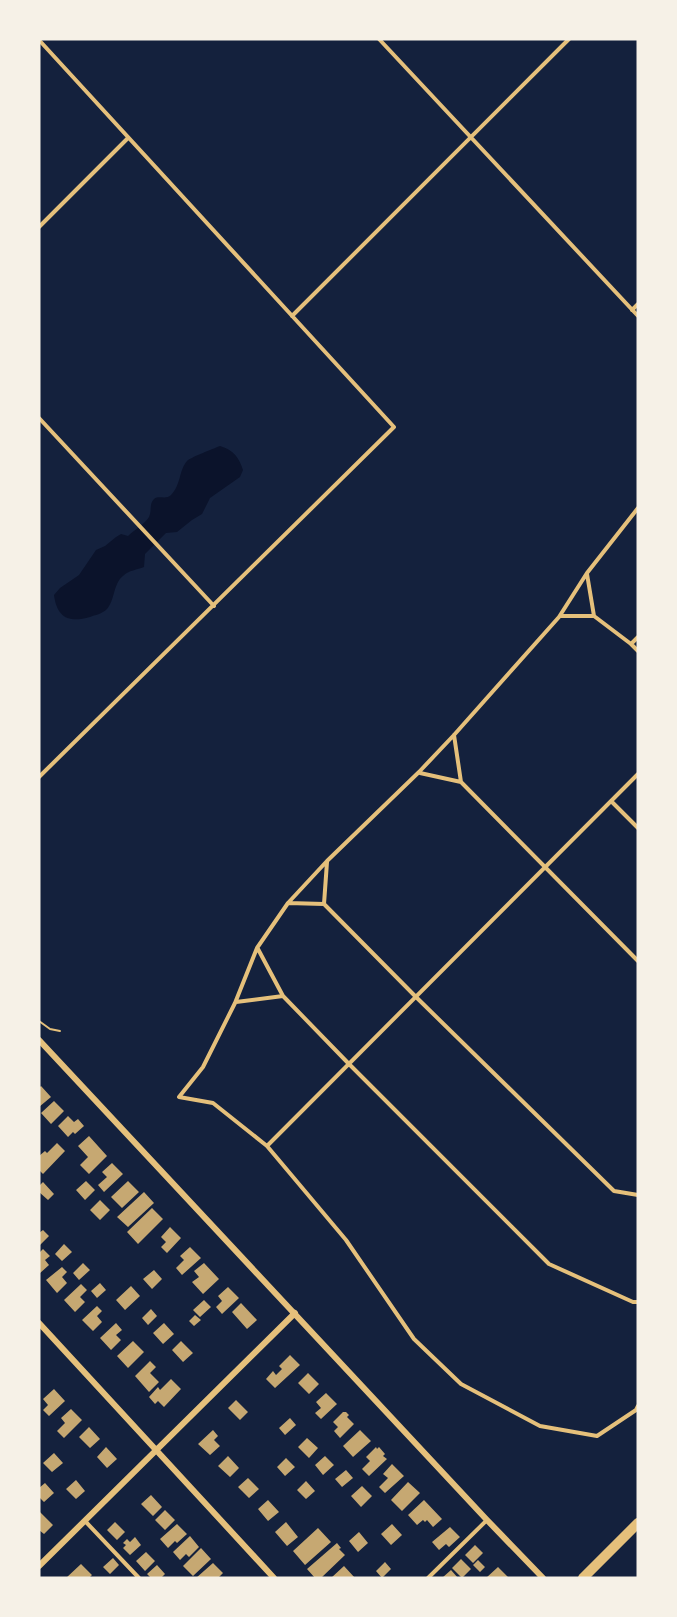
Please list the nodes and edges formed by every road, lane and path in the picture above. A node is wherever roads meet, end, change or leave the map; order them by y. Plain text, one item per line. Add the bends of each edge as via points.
1 (380, 39) edge
2 (569, 39) edge
3 (39, 40) edge
4 (129, 138) junction
5 (471, 138) junction
6 (39, 227) edge
7 (638, 304) edge
8 (632, 310) junction
9 (292, 316) junction
10 (638, 316) edge
11 (39, 418) edge
12 (638, 508) edge
13 (587, 573) junction
14 (214, 606) junction
15 (559, 616) junction
16 (594, 616) junction
17 (638, 637) edge
18 (631, 644) junction
19 (638, 651) edge
20 (454, 735) junction
21 (419, 772) junction
22 (638, 774) edge
23 (39, 777) edge
24 (461, 782) junction
25 (611, 801) junction
26 (638, 828) edge
27 (327, 861) junction
28 (545, 867) junction
29 (288, 903) junction
30 (324, 903) junction
31 (257, 948) junction
32 (638, 961) edge
33 (283, 996) junction
34 (416, 997) junction
35 (235, 1003) junction
36 (39, 1021) edge
37 (60, 1031) dead end
38 (39, 1040) edge
39 (349, 1064) junction
40 (267, 1146) junction
41 (638, 1195) edge
42 (636, 1303) edge
43 (295, 1313) junction
44 (39, 1323) edge
45 (638, 1406) edge
46 (156, 1450) junction
47 (85, 1520) junction
48 (487, 1520) junction
49 (638, 1523) edge
50 (39, 1566) edge
51 (138, 1578) edge
52 (274, 1578) edge
53 (428, 1578) edge
54 (543, 1578) edge
55 (583, 1578) edge

1 - 5 lane
2 - 5 lane
3 - 4 lane
4 - 6 lane
4 - 9 lane
5 - 8 lane
5 - 9 lane
7 - 8 lane
8 - 10 lane
9 - 14 lane via 394,427
11 - 14 lane
12 - 13 lane
13 - 15 lane
13 - 16 lane
14 - 23 lane
15 - 16 lane
15 - 20 lane
16 - 18 lane
17 - 18 lane
18 - 19 lane
20 - 21 lane
20 - 24 lane
21 - 24 lane
21 - 27 lane
22 - 25 lane
24 - 28 lane
25 - 26 lane
25 - 28 lane
27 - 29 lane
27 - 30 lane
28 - 32 lane
28 - 34 lane
29 - 30 lane
29 - 31 lane
30 - 34 lane
31 - 33 lane
31 - 35 lane
33 - 35 lane
33 - 39 lane
34 - 39 lane
34 - 41 lane via 614,1191
35 - 40 lane via 203,1067 179,1097 213,1103
36 - 37 path
38 - 43 street
39 - 40 lane
39 - 42 lane via 549,1264
40 - 45 lane via 346,1240 414,1339 461,1384 540,1426 597,1436
43 - 46 street
43 - 48 street
44 - 46 street
46 - 47 street
46 - 52 street
47 - 50 street
47 - 51 lane
48 - 53 lane
48 - 54 street
49 - 55 main road

